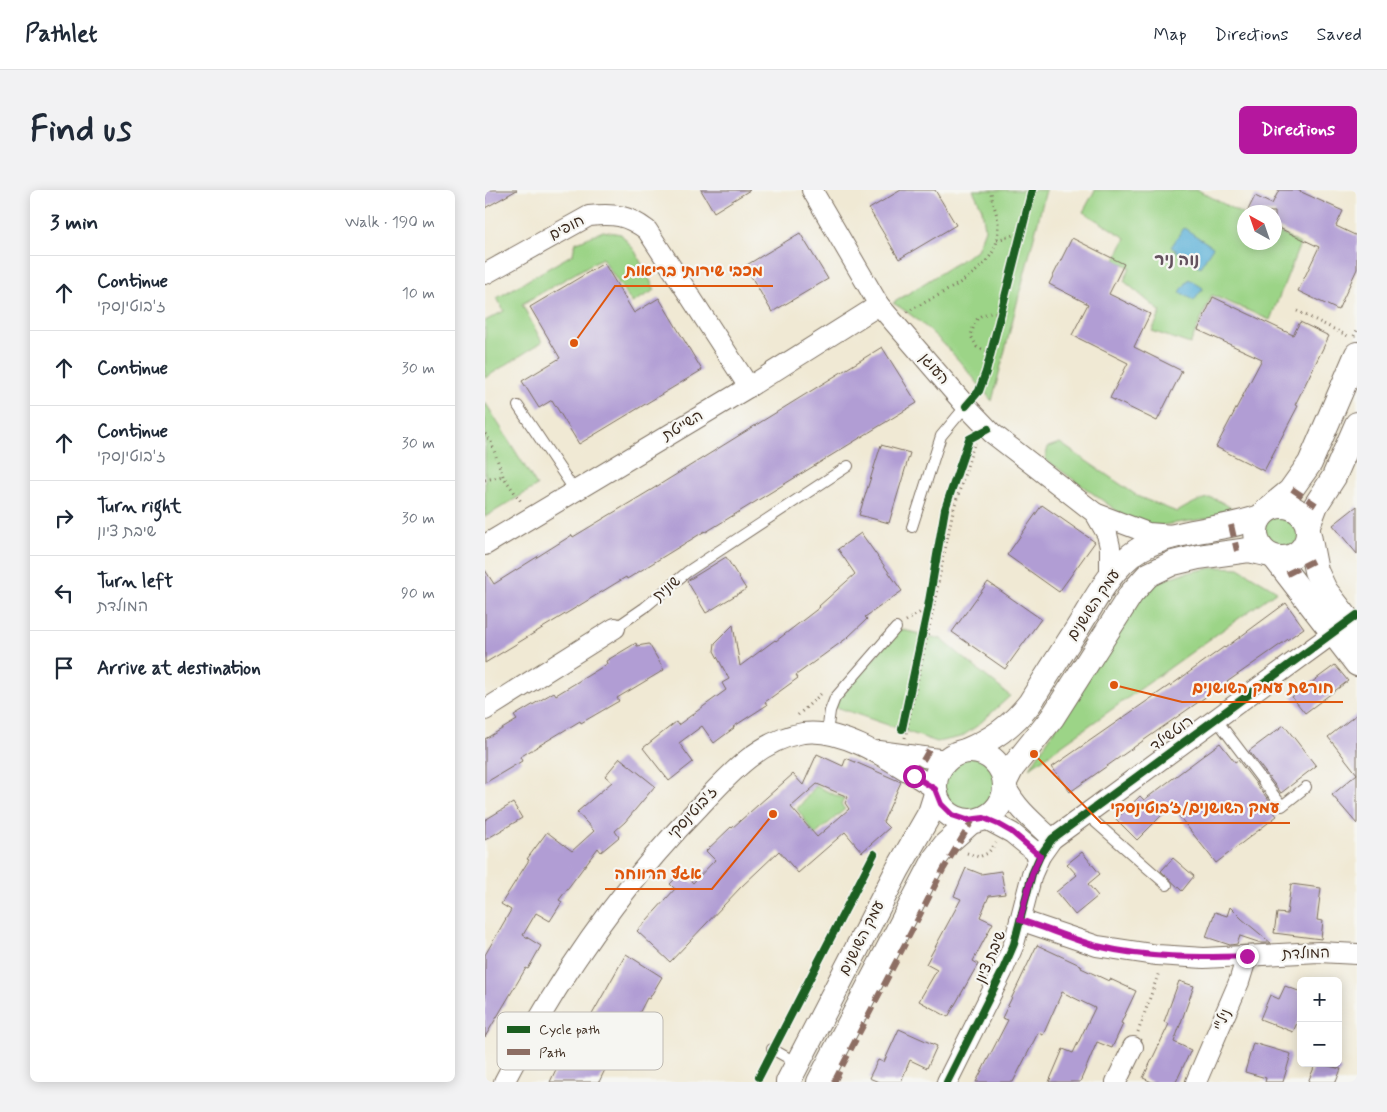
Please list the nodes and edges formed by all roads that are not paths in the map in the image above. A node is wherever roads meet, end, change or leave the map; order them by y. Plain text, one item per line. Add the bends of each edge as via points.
1 (812, 190) edge
2 (485, 274) edge
3 (879, 305) junction
4 (1357, 354) edge
5 (749, 387) junction
6 (972, 399) junction
7 (518, 406) dead end
8 (1357, 424) edge
9 (848, 466) dead end
10 (575, 491) junction
11 (1095, 512) junction
12 (1264, 513) junction
13 (912, 527) dead end
14 (1308, 530) junction
15 (1177, 535) junction
16 (485, 544) edge
17 (1271, 556) junction
18 (1110, 577) junction
19 (1349, 625) edge
20 (615, 628) joint
21 (896, 628) road end
22 (1357, 664) edge
23 (485, 710) edge
24 (1215, 719) junction
25 (827, 733) junction
26 (872, 750) junction
27 (955, 756) junction
28 (1005, 784) junction
29 (1306, 787) dead end
30 (936, 792) junction
31 (1086, 814) junction
32 (978, 819) junction
33 (1052, 839) junction
34 (1040, 856) junction
35 (1167, 885) dead end
36 (1020, 920) junction
37 (1357, 954) edge
38 (1247, 956) junction
39 (543, 1012) edge
40 (1133, 1047) road end
41 (772, 1049) dead end
42 (511, 1070) edge
43 (792, 1073) edge
44 (504, 1082) edge
45 (819, 1082) edge
46 (947, 1082) edge
47 (1116, 1082) edge
48 (1196, 1082) edge

1 - 3 street, העוגן
2 - 5 street, חופים via 589,216 627,217 647,230
3 - 5 street, השייטת
3 - 6 street, העוגן
4 - 12 street, עמק השושנים via 1310,463 1290,491
5 - 10 street, השייטת
6 - 11 street, העוגן via 990,431
6 - 13 lane via 941,436
7 - 10 lane
8 - 14 street via 1334,477 1316,505
9 - 20 lane, שונית via 687,572
10 - 16 street, השייטת
11 - 15 street, העוגן via 1148,533
11 - 18 street, העוגן via 1107,534
12 - 14 street via 1275,506 1289,507 1304,518
12 - 15 street, עמק השושנים via 1231,525
12 - 17 street via 1255,530 1256,539 1260,548
14 - 17 street via 1306,544 1301,551 1284,559
14 - 19 street via 1316,571
15 - 18 street, עמק השושנים via 1147,544 1132,554
17 - 19 street
17 - 28 street, עמק השושנים via 1249,550 1198,557 1173,563 1148,575 1131,594 1052,718 1012,768
18 - 27 street, עמק השושנים via 1018,717 995,736
19 - 22 street
19 - 24 street, רוטשילד
20 - 23 street, שונית
21 - 25 lane via 835,698
24 - 29 lane via 1282,806
24 - 31 street, רוטשילד
25 - 26 street, ז'בוטינסקי
25 - 39 street, ז'בוטינסקי via 803,733 780,740 730,774 678,828 590,936
26 - 27 street, ז'בוטינסקי
26 - 30 street, ז'בוטינסקי
27 - 28 street via 982,752 1002,770
27 - 30 street via 941,767 936,778
28 - 32 street via 1004,796 993,813
28 - 33 street via 1018,807
30 - 32 street via 947,812 956,818
30 - 43 street, עמק השושנים via 929,813
31 - 33 street, רוטשילד
31 - 35 lane
32 - 34 street via 1006,829
32 - 45 street, עמק השושנים via 958,832 937,857
33 - 34 street, שיבת ציון
34 - 36 street, שיבת ציון
36 - 38 street, המולדת via 1097,946 1165,956
36 - 46 street, שיבת ציון via 1002,972
37 - 38 street, המולדת via 1319,952
38 - 48 street, ניל"י
40 - 47 street
41 - 43 lane
42 - 44 street, ז'בוטינסקי

